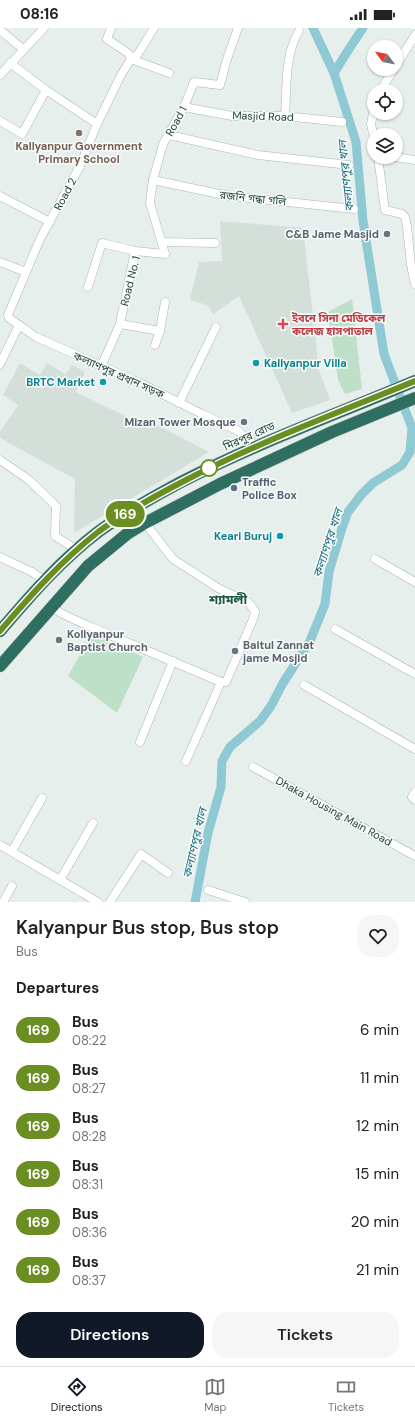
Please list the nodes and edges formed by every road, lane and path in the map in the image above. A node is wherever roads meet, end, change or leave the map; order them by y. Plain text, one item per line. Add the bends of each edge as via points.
1 (44, 28) edge
2 (111, 28) edge
3 (154, 28) edge
4 (238, 28) edge
5 (0, 30) edge
6 (299, 31) dead end
7 (415, 34) edge
8 (23, 49) junction
9 (403, 54) edge
10 (131, 59) junction
11 (10, 63) junction
12 (169, 73) dead end
13 (0, 75) edge
14 (46, 90) junction
15 (184, 107) junction
16 (286, 116) junction
17 (0, 121) edge
18 (342, 122) dead end
19 (97, 124) junction
20 (169, 135) junction
21 (403, 158) edge
22 (415, 160) edge
23 (379, 164) edge
24 (349, 166) dead end
25 (153, 180) junction
26 (0, 196) edge
27 (354, 209) dead end
28 (50, 222) junction
29 (215, 242) dead end
30 (162, 243) junction
31 (135, 251) junction
32 (0, 262) edge
33 (26, 272) junction
34 (415, 284) edge
35 (88, 287) dead end
36 (165, 302) dead end
37 (120, 324) junction
38 (19, 325) junction
39 (216, 326) dead end
40 (160, 330) junction
41 (154, 345) dead end
42 (0, 364) edge
43 (101, 367) junction
44 (415, 381) edge
45 (415, 398) edge
46 (179, 403) junction
47 (256, 446) junction
48 (0, 460) edge
49 (145, 523) junction
50 (77, 550) junction
51 (0, 557) edge
52 (375, 559) dead end
53 (44, 580) junction
54 (415, 582) edge
55 (51, 607) junction
56 (335, 630) dead end
57 (0, 631) edge
58 (173, 661) junction
59 (0, 666) edge
60 (415, 674) edge
61 (221, 682) junction
62 (304, 686) dead end
63 (140, 742) dead end
64 (415, 749) edge
65 (186, 761) dead end
66 (253, 767) dead end
67 (415, 792) edge
68 (42, 798) dead end
69 (415, 800) edge
70 (93, 823) dead end
71 (0, 845) edge
72 (12, 851) junction
73 (415, 856) edge
74 (168, 873) dead end
75 (60, 880) junction
76 (12, 886) dead end
77 (208, 890) dead end
78 (3, 902) edge
79 (98, 902) edge
80 (110, 902) edge
81 (245, 902) edge

1 - 8 street
2 - 10 street via 107,39 128,53
3 - 10 street, Road 2 via 138,54
4 - 15 street, Road 1 via 220,85 194,82
5 - 8 street
6 - 16 street via 289,58
7 - 9 street
8 - 11 street
10 - 12 street
10 - 19 street, Road 2
11 - 13 street
11 - 14 street
14 - 17 street via 22,134
14 - 19 street
15 - 16 street, Masjid Road via 232,116
15 - 20 street, Road 1
16 - 18 street, Masjid Road
19 - 28 street, Road 2 via 80,166
20 - 24 street via 258,155
20 - 25 street, Road 1 via 163,144
21 - 22 street
23 - 34 street via 385,210 402,214 408,226
25 - 27 street, রজনি গন্ধা গলি via 229,196
25 - 30 street, Road 1 via 150,203
26 - 28 street
28 - 33 street, Road 2
29 - 30 street
30 - 31 street, Road No. 1 via 165,254
31 - 35 street via 102,243
31 - 37 street, Road No. 1
32 - 33 street
33 - 38 street, Road 2 via 8,315
36 - 40 street
37 - 40 street
37 - 43 street, Road No. 1
38 - 42 street
38 - 43 street, কল্যাণপুর প্রধান সড়ক via 36,337
39 - 46 street
40 - 41 street
43 - 46 street, কল্যাণপুর প্রধান সড়ক
44 - 47 highway, মিরপুর রোড
45 - 49 highway via 332,432 220,484
46 - 47 street, কল্যাণপুর প্রধান সড়ক via 237,430
47 - 50 highway, মিরপুর রোড via 156,496 99,531
48 - 50 street via 29,480 56,506 55,536
49 - 55 highway via 127,534 88,566
49 - 61 street via 173,559 218,588 248,602 255,611 226,681
50 - 53 highway, মিরপুর রোড
51 - 53 street
52 - 54 street
53 - 57 highway, মিরপুর রোড
55 - 58 street
55 - 59 highway
56 - 60 street
58 - 61 street
58 - 63 street
61 - 65 street
62 - 64 street
66 - 73 street, Dhaka Housing Main Road
67 - 69 street via 412,797
68 - 72 street
70 - 75 street
71 - 72 street
72 - 75 street
74 - 80 street via 141,854
75 - 79 street
76 - 78 street
77 - 81 street

